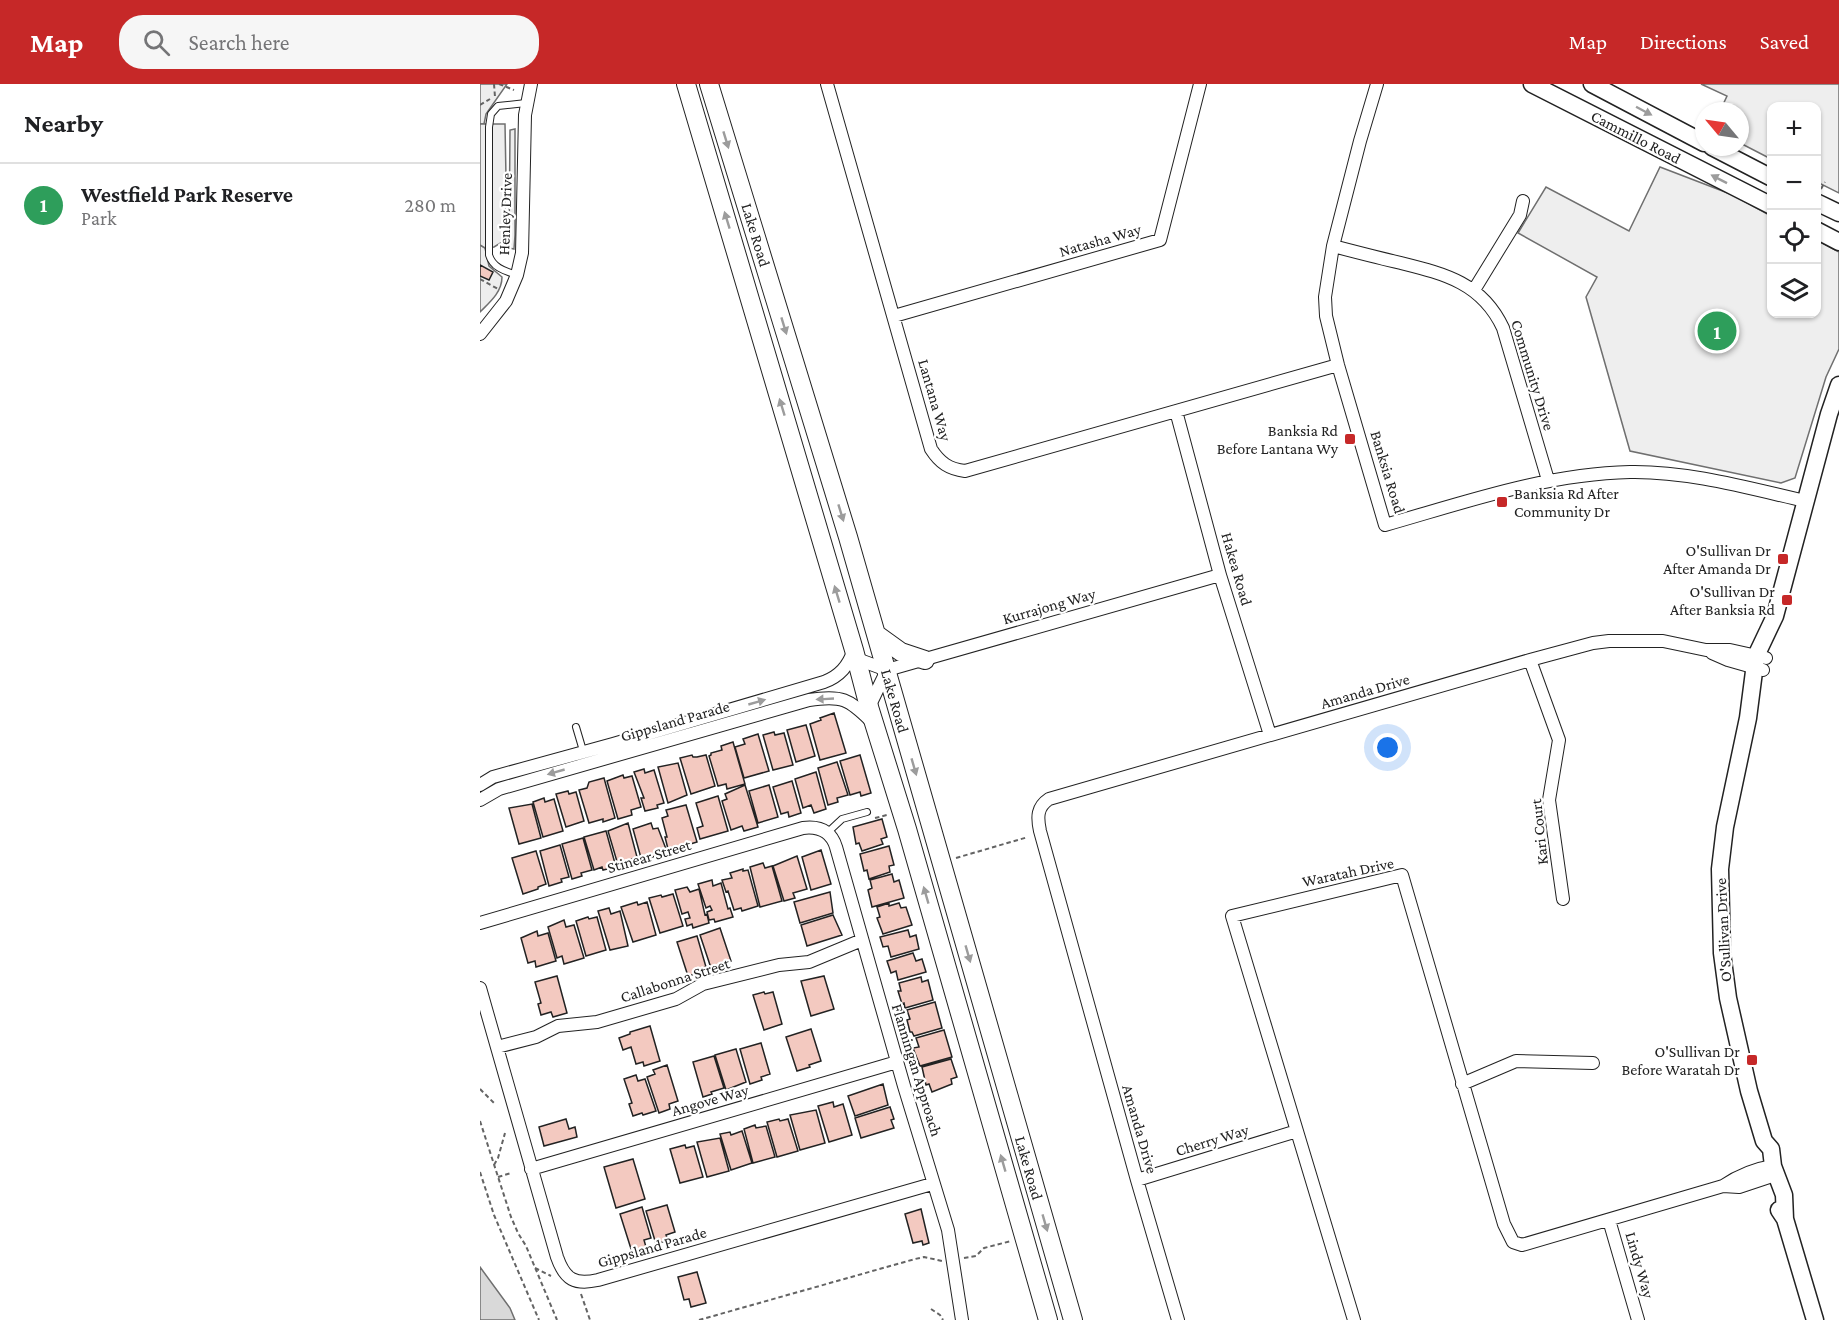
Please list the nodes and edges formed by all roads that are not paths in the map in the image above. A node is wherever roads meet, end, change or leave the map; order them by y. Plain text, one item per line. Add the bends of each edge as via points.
1 (531, 84) edge
2 (686, 84) edge
3 (709, 84) edge
4 (827, 84) edge
5 (1200, 84) edge
6 (1377, 84) edge
7 (1532, 84) edge
8 (1592, 84) edge
9 (526, 103) junction
10 (1695, 138) edge
11 (1729, 156) edge
12 (1767, 175) edge
13 (1821, 198) edge
14 (1523, 201) dead end
15 (1767, 203) edge
16 (1839, 213) edge
17 (1821, 233) edge
18 (1839, 242) edge
19 (1333, 246) junction
20 (518, 275) junction
21 (1474, 290) junction
22 (894, 316) junction
23 (480, 334) edge
24 (1338, 365) junction
25 (1839, 385) edge
26 (1176, 411) junction
27 (1548, 480) junction
28 (1805, 501) junction
29 (1220, 574) junction
30 (876, 634) junction
31 (855, 655) junction
32 (925, 660) junction
33 (1530, 660) junction
34 (1760, 663) junction
35 (886, 670) junction
36 (872, 715) junction
37 (576, 727) dead end
38 (1270, 735) junction
39 (585, 757) junction
40 (480, 785) edge
41 (480, 800) edge
42 (867, 812) dead end
43 (827, 833) junction
44 (1563, 899) dead end
45 (480, 923) edge
46 (862, 940) junction
47 (480, 988) edge
48 (497, 1047) junction
49 (897, 1062) junction
50 (1593, 1064) dead end
51 (1462, 1084) junction
52 (1297, 1131) junction
53 (531, 1169) junction
54 (1769, 1172) junction
55 (1137, 1180) junction
56 (932, 1184) junction
57 (1609, 1220) junction
58 (962, 1320) edge
59 (1048, 1320) edge
60 (1073, 1320) edge
61 (1178, 1320) edge
62 (1354, 1320) edge
63 (1638, 1320) edge
64 (1815, 1320) edge

1 - 9 street, Henley Drive
31 -> 2 main road, Lake Road
3 -> 30 main road, Lake Road
4 - 22 street, Lantana Way
5 - 22 street, Natasha Way via 1160,240
6 - 19 street, Banksia Road
15 -> 7 street, Cammillo Road
8 -> 10 street, Cammillo Road
9 - 20 street, Henley Drive
9 - 20 lane via 498,106 491,114 489,127 489,255 498,267
11 - 12 street
13 - 16 street
14 - 21 street via 1520,215
17 - 18 street
19 - 21 street, Community Drive via 1440,273
19 - 24 street, Banksia Road via 1325,297
20 - 23 street, Henley Drive via 506,301
21 - 27 street, Community Drive via 1490,305 1503,327
22 - 26 street, Lantana Way via 931,449 937,459 955,470 965,471
24 - 26 street, Lantana Way
24 - 27 street, Banksia Road via 1385,525
25 - 28 street, O'Sullivan Drive
26 - 29 street, Hakea Road
27 - 28 street, Banksia Road via 1631,472 1671,474
28 - 34 street, O'Sullivan Drive via 1774,616 1775,634
29 - 32 street, Kurrajong Way
29 - 38 street, Hakea Road
30 - 32 main road via 901,652
30 - 35 main road, Lake Road
31 - 35 street
31 - 36 main road, Lake Road
39 -> 31 street, Gippsland Parade via 835,678
32 - 35 street, Kurrajong Way
33 - 34 street, Amanda Drive via 1593,643 1662,641 1706,650 1728,660
33 - 38 street, Amanda Drive
33 - 44 street, Kari Court via 1559,740 1549,800
34 - 54 street, O'Sullivan Drive via 1760,696 1748,718 1725,827 1719,909 1728,998 1749,1091 1764,1141 1771,1149
35 - 36 street
35 -> 60 main road, Lake Road
36 -> 39 street, Gippsland Parade via 850,702 818,699
59 -> 36 main road, Lake Road
37 - 39 lane
38 - 55 street, Amanda Drive via 1034,805
39 - 40 street, Gippsland Parade via 493,777
39 -> 41 street, Gippsland Parade
42 - 43 lane via 842,819
43 - 45 street, Stinear Street via 818,828 803,828
43 - 46 street, Flanningan Approach via 836,847
46 - 48 street, Callabonna Street via 810,962 778,965 703,984 676,999 589,1024 558,1026 536,1037
46 - 49 street, Flanningan Approach
47 - 48 street, Gippsland Parade
48 - 53 street, Gippsland Parade
49 - 53 street, Angove Way
49 - 56 street, Flanningan Approach
50 - 51 street via 1516,1061
51 - 52 street, Waratah Drive via 1402,874 1232,916
51 - 57 street, Waratah Drive via 1504,1224 1513,1242 1522,1245
52 - 55 street, Cherry Way
52 - 62 street, Waratah Drive
53 - 56 street, Gippsland Parade via 560,1268 569,1278 583,1282
54 - 57 street, Waratah Drive via 1739,1187 1722,1186
54 - 64 street, O'Sullivan Drive via 1784,1195 1785,1219
55 - 61 street, Amanda Drive
56 - 58 street, Flanningan Approach via 951,1241
57 - 63 street, Lindy Way

